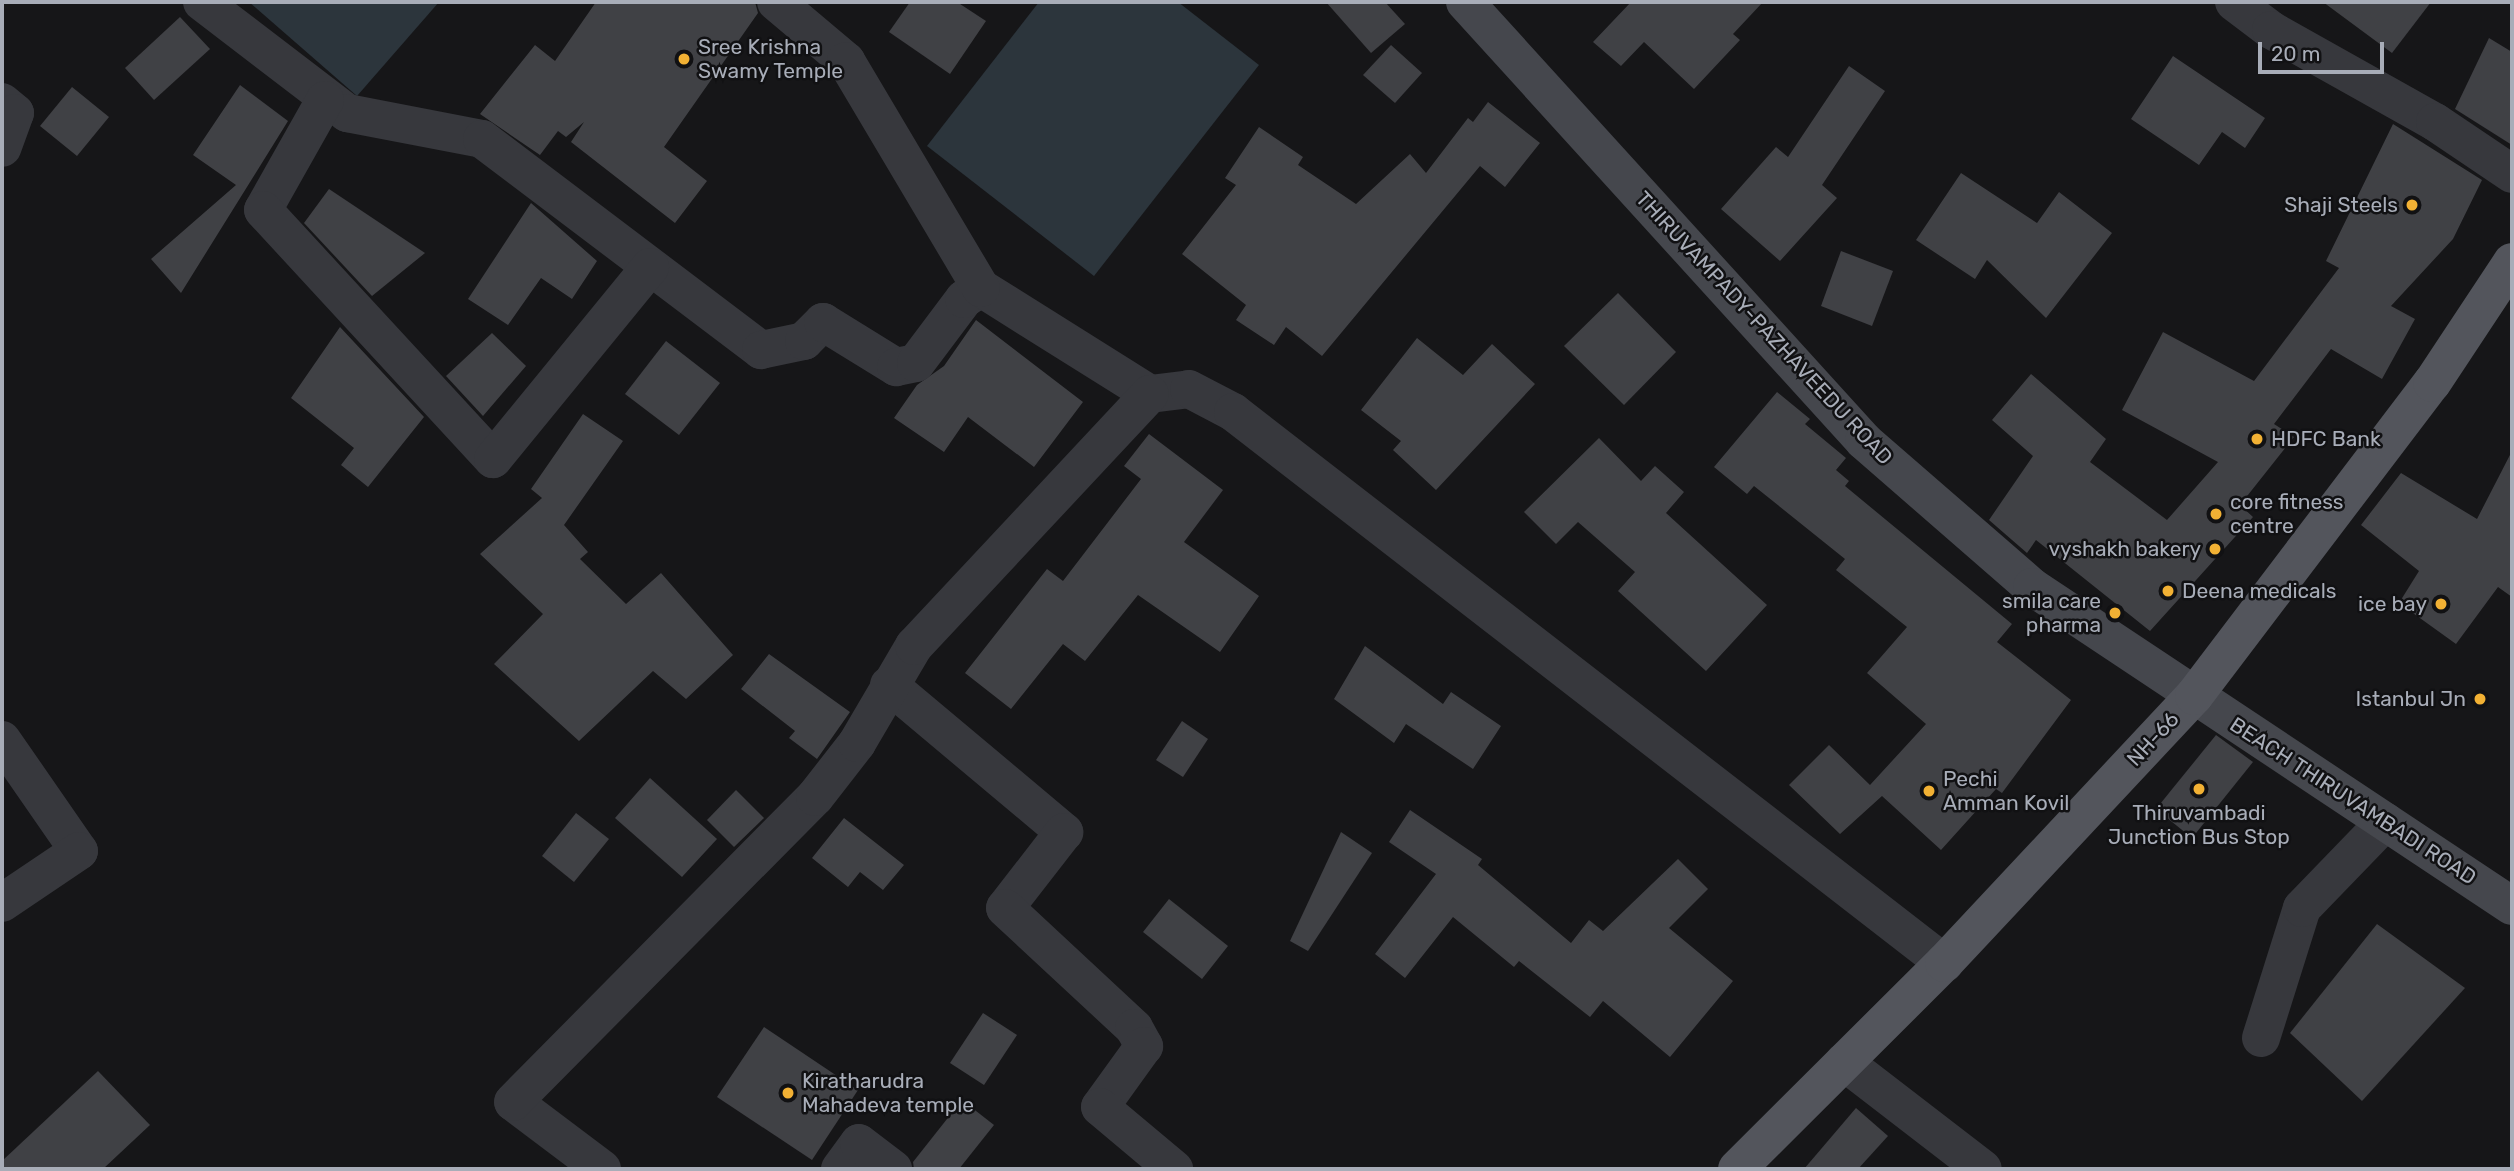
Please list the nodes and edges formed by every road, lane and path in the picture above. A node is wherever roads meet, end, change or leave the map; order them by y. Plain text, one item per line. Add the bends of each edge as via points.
1 (202, 2) edge
2 (776, 2) edge
3 (1465, 2) edge
4 (2234, 2) edge
5 (325, 100) junction
6 (2, 102) edge
7 (2, 148) edge
8 (2512, 174) edge
9 (2512, 262) edge
10 (650, 267) junction
11 (981, 288) junction
12 (1150, 394) junction
13 (889, 685) junction
14 (2193, 696) junction
15 (2, 740) edge
16 (2385, 822) junction
17 (2, 903) edge
18 (2512, 906) edge
19 (1944, 963) junction
20 (2261, 1038) dead end
21 (1844, 1062) junction
22 (603, 1169) edge
23 (840, 1169) edge
24 (893, 1169) edge
25 (1174, 1169) edge
26 (1737, 1169) edge
27 (1983, 1169) edge

1 - 5 street
2 - 11 street via 846,61
3 - 14 main road, THIRUVAMPADY-PAZHAVEEDU ROAD via 1864,441 2032,587
4 - 8 street via 2271,30 2435,122
5 - 10 street via 369,120 426,124 482,139
5 - 10 street via 263,210 493,458
6 - 7 street via 15,113
9 - 14 main road, NH-66 via 2432,383
10 - 11 street via 761,350 804,341 823,322 896,368 916,363 929,351 964,299
11 - 12 street
12 - 13 street via 914,646
12 - 19 street via 1189,389 1233,412
13 - 22 street via 857,743 815,797 513,1102
13 - 25 street via 1064,832 1005,908 1134,1028 1144,1046 1100,1107
14 - 16 main road, BEACH THIRUVAMBADI ROAD
14 - 19 main road, NH-66
15 - 17 street via 79,851
16 - 18 main road, BEACH THIRUVAMBADI ROAD
16 - 20 street via 2302,908
19 - 21 main road, NH-66
21 - 26 main road, NH-66
21 - 27 street
23 - 24 street via 859,1143

